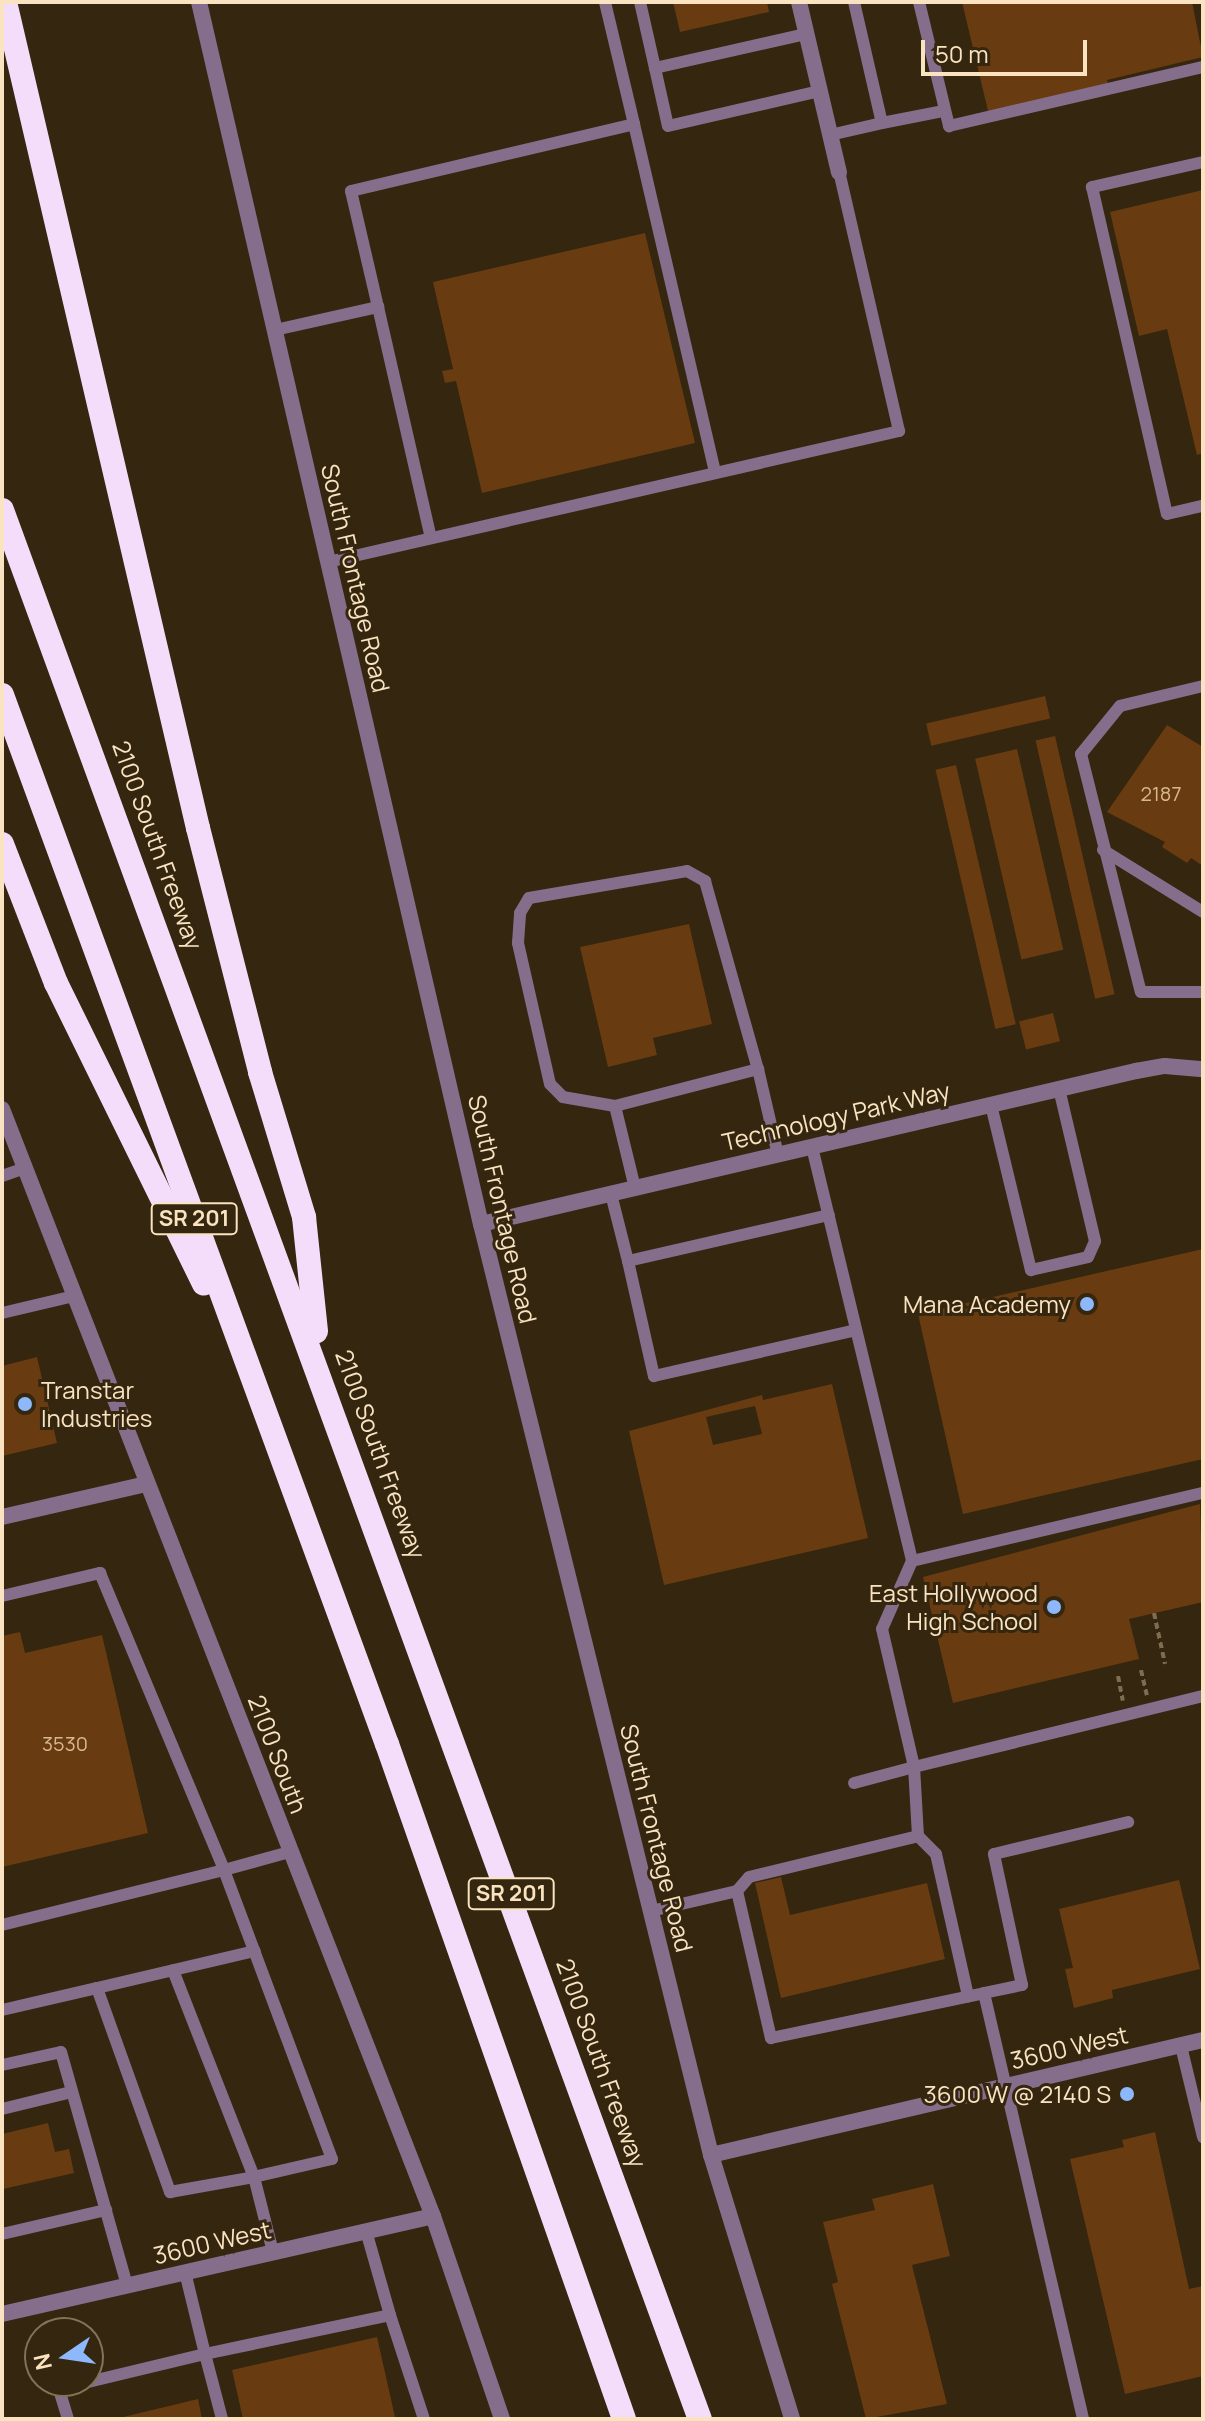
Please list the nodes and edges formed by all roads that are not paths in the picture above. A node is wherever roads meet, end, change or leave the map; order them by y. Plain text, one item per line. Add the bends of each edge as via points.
1 (5, 2) edge
2 (199, 2) edge
3 (605, 2) edge
4 (640, 2) edge
5 (799, 2) edge
6 (854, 2) edge
7 (919, 2) edge
8 (806, 34) junction
9 (1203, 67) edge
10 (655, 68) junction
11 (820, 91) junction
12 (944, 111) junction
13 (882, 123) junction
14 (634, 124) junction
15 (830, 135) junction
16 (1203, 162) edge
17 (839, 172) joint
18 (378, 307) junction
19 (275, 330) junction
20 (715, 473) junction
21 (1203, 506) edge
22 (2, 510) edge
23 (431, 538) junction
24 (328, 562) junction
25 (1203, 686) edge
26 (2, 695) edge
27 (2, 844) edge
28 (1103, 850) junction
29 (1203, 912) edge
30 (1203, 992) edge
31 (758, 1069) junction
32 (1203, 1069) edge
33 (1059, 1089) junction
34 (991, 1105) junction
35 (615, 1106) junction
36 (2, 1109) edge
37 (812, 1147) junction
38 (778, 1155) junction
39 (25, 1168) junction
40 (2, 1176) edge
41 (635, 1188) junction
42 (611, 1194) junction
43 (829, 1215) junction
44 (481, 1224) junction
45 (628, 1261) junction
46 (74, 1296) junction
47 (2, 1313) edge
48 (856, 1330) junction
49 (320, 1369) junction
50 (146, 1484) junction
51 (1203, 1493) edge
52 (2, 1517) edge
53 (912, 1561) junction
54 (2, 1596) edge
55 (1203, 1696) edge
56 (387, 1744) junction
57 (914, 1767) junction
58 (854, 1783) dead end
59 (1128, 1822) dead end
60 (918, 1836) junction
61 (290, 1852) junction
62 (224, 1870) junction
63 (737, 1891) junction
64 (651, 1911) junction
65 (2, 1925) edge
66 (255, 1951) junction
67 (173, 1970) junction
68 (97, 1988) junction
69 (984, 1993) junction
70 (968, 1996) junction
71 (2, 2010) edge
72 (1203, 2040) edge
73 (1181, 2046) junction
74 (2, 2065) edge
75 (1006, 2087) junction
76 (72, 2092) junction
77 (2, 2109) edge
78 (1203, 2137) edge
79 (711, 2155) junction
80 (254, 2177) junction
81 (106, 2210) junction
82 (433, 2216) junction
83 (366, 2231) junction
84 (2, 2234) edge
85 (273, 2252) junction
86 (185, 2272) junction
87 (127, 2285) junction
88 (2, 2314) edge
89 (390, 2315) junction
90 (205, 2354) junction
91 (68, 2419) edge
92 (222, 2419) edge
93 (424, 2419) edge
94 (502, 2419) edge
95 (624, 2419) edge
96 (700, 2419) edge
97 (792, 2419) edge
98 (1083, 2419) edge

1 - 49 highway via 198,828 260,1072 304,1217
2 - 19 street, South Frontage Road
3 - 14 lane
4 - 10 lane
5 - 8 street
6 - 13 lane
7 - 12 lane
8 - 10 lane
8 - 11 street
9 - 12 lane via 949,126
10 - 11 lane via 668,126
11 - 15 street
12 - 13 lane
13 - 15 lane
14 - 18 lane via 351,191
14 - 20 lane
15 - 17 street
16 - 21 lane via 1092,187 1167,514
17 - 20 lane via 899,431
18 - 19 lane
18 - 23 lane
19 - 24 street, South Frontage Road
20 - 23 lane
22 - 49 highway, 2100 South Freeway / SR 201
23 - 24 lane
24 - 44 street, South Frontage Road
25 - 28 lane via 1120,706 1081,754
26 - 56 highway, SR 201
27 - 56 highway via 56,983 204,1285
28 - 29 lane
28 - 30 lane via 1141,992
31 - 35 lane
31 - 35 lane via 705,881 687,871 529,898 520,913 518,943 550,1084 563,1097
31 - 38 lane
32 - 33 street, Technology Park Way via 1165,1066
33 - 34 street, Technology Park Way
33 - 34 lane via 1095,1241 1088,1257 1074,1261 1031,1270
34 - 37 street, Technology Park Way
35 - 41 lane
36 - 39 street, 2100 South
37 - 38 street, Technology Park Way
37 - 43 lane
38 - 41 street, Technology Park Way
39 - 40 lane
39 - 46 street, 2100 South
41 - 42 street, Technology Park Way
42 - 44 street, Technology Park Way
42 - 45 lane
43 - 45 lane
43 - 48 lane
44 - 64 street, South Frontage Road
45 - 48 lane via 654,1376
46 - 47 lane
46 - 50 street, 2100 South
48 - 53 lane
49 - 96 highway, 2100 South Freeway / SR 201
50 - 52 street
50 - 61 street, 2100 South
51 - 53 lane
53 - 57 lane via 882,1629
54 - 62 lane via 100,1573
55 - 57 lane
56 - 95 highway, SR 201
57 - 58 lane
57 - 60 lane
59 - 69 lane via 994,1854 1022,1985
60 - 63 lane via 749,1877
60 - 70 lane via 936,1854
61 - 62 lane
61 - 82 street, 2100 South
62 - 65 lane
62 - 66 lane
63 - 64 lane
63 - 70 lane via 771,2038
64 - 79 street, South Frontage Road
66 - 67 lane
66 - 80 lane via 332,2159
67 - 68 lane
67 - 80 lane
68 - 71 lane
68 - 80 lane via 170,2192
69 - 70 lane
69 - 75 lane
72 - 73 street, 3600 West
73 - 75 street, 3600 West
73 - 78 lane
74 - 76 lane via 61,2052
75 - 79 street, 3600 West
75 - 98 lane
76 - 77 lane
76 - 81 lane
79 - 97 street, South Frontage Road
80 - 85 lane
81 - 84 lane
81 - 87 lane
82 - 83 street, 3600 West
82 - 94 street, 2100 South
83 - 85 street, 3600 West
83 - 89 lane
85 - 86 street, 3600 West
86 - 87 street, 3600 West
86 - 90 lane
87 - 88 street, 3600 West
89 - 90 lane
89 - 93 lane
90 - 91 lane via 59,2389
90 - 92 lane

